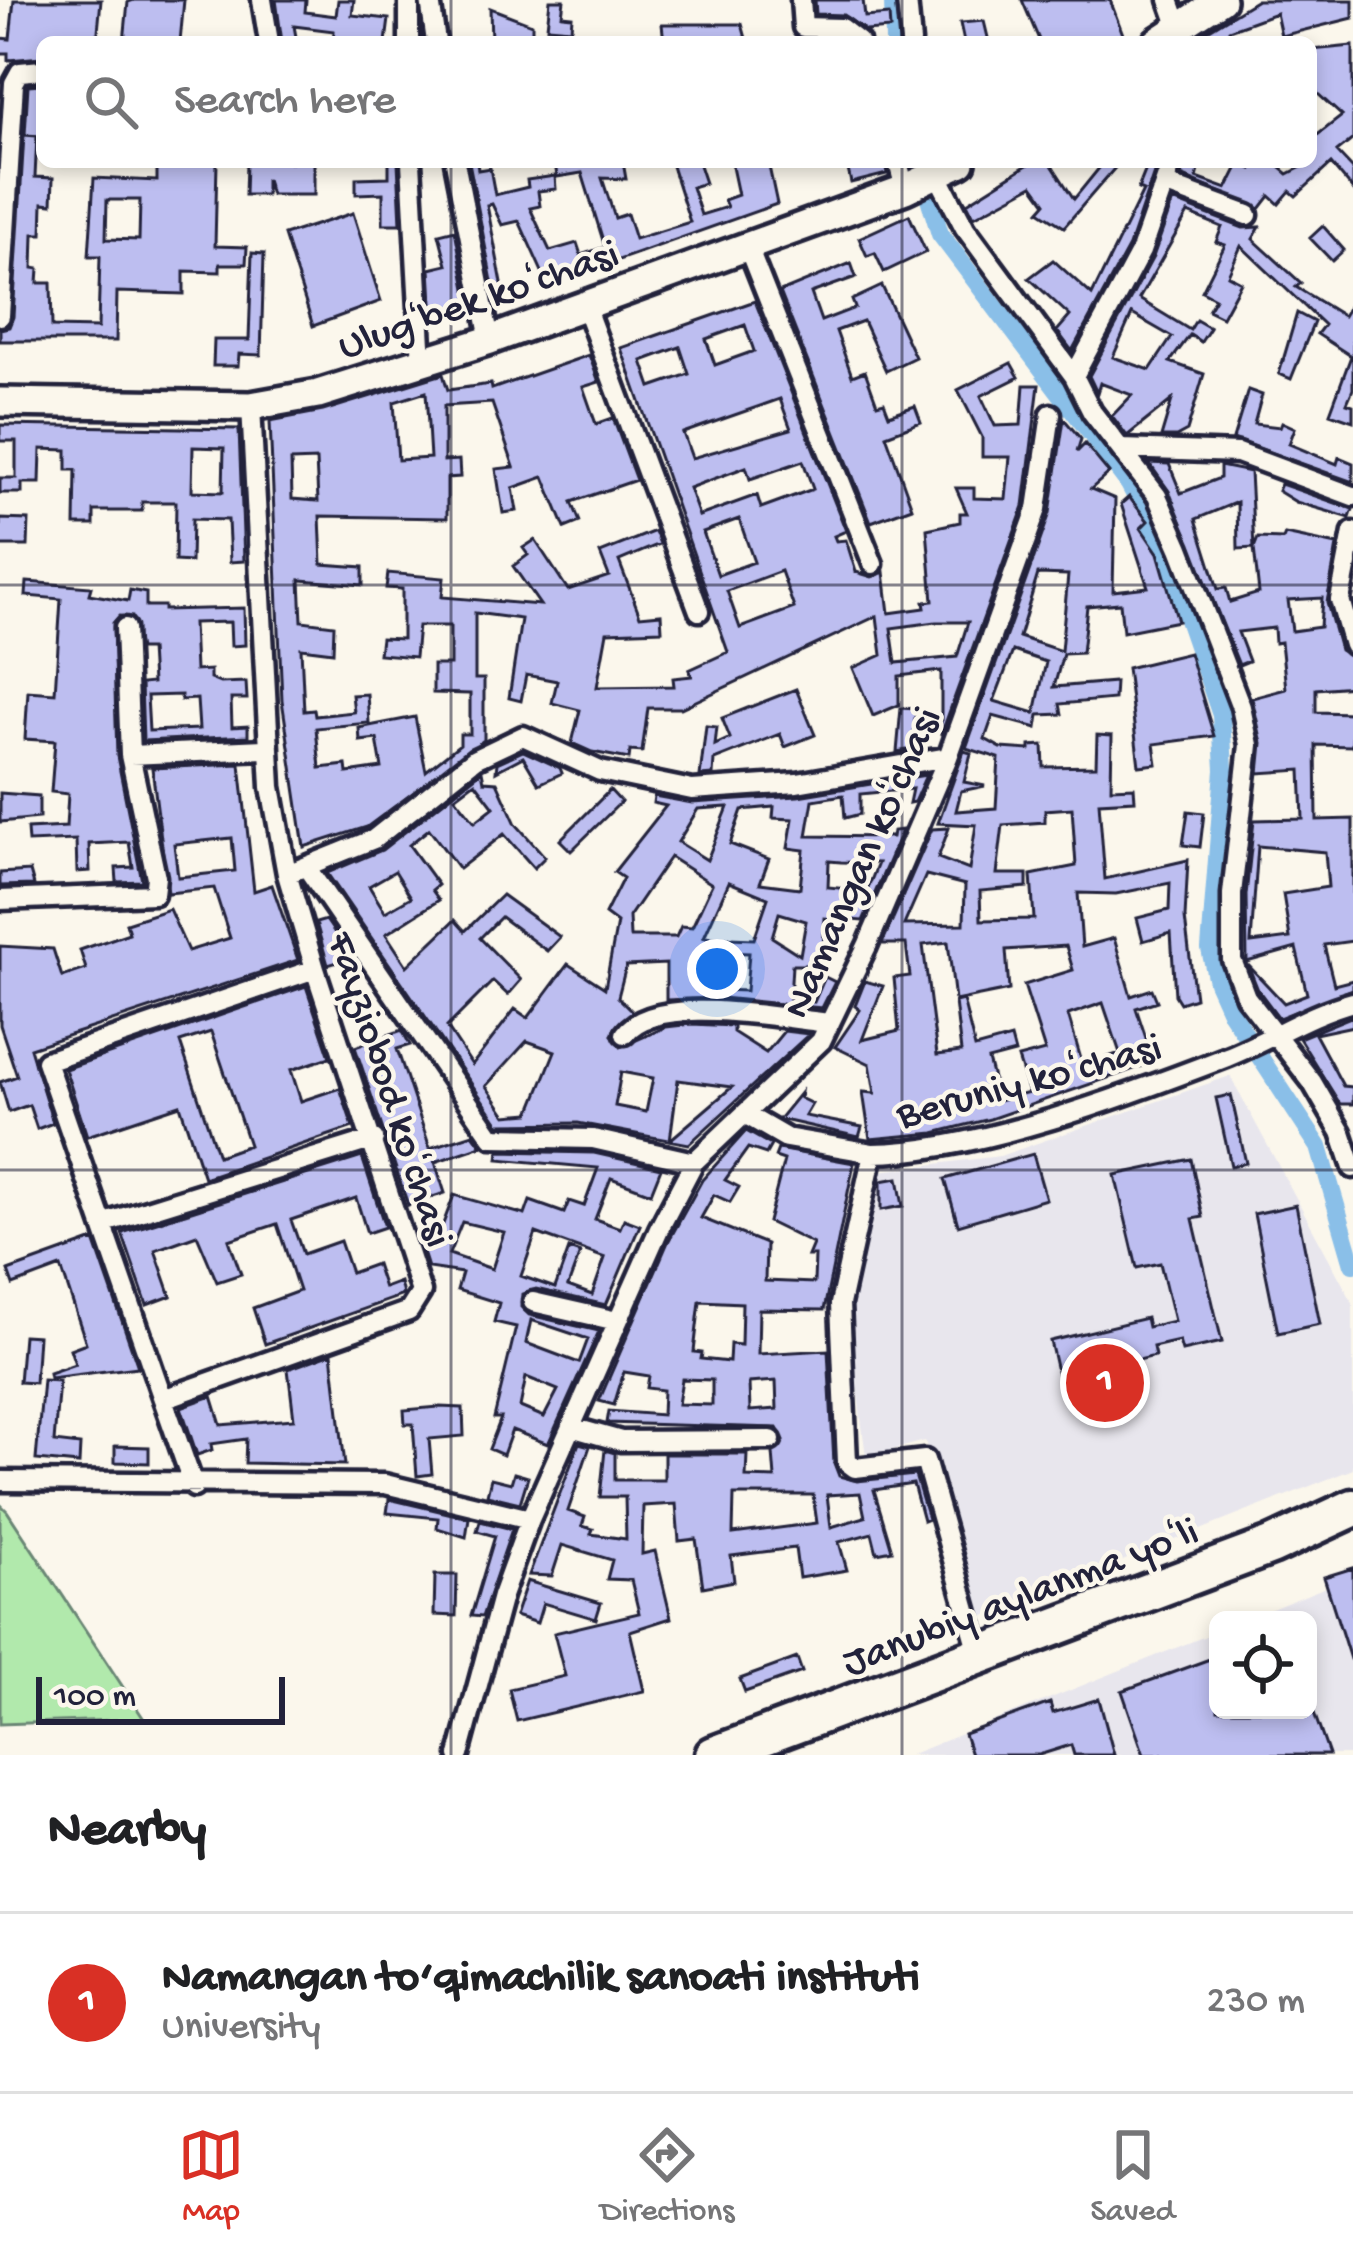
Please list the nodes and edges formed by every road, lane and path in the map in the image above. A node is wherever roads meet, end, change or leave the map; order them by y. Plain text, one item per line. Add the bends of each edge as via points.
1 (262, 0) edge
2 (410, 0) edge
3 (430, 0) edge
4 (801, 0) edge
5 (907, 0) edge
6 (1169, 0) edge
7 (1221, 0) edge
8 (268, 36) edge
9 (409, 36) edge
10 (435, 36) edge
11 (851, 36) edge
12 (910, 36) edge
13 (1174, 36) edge
14 (1175, 36) edge
15 (36, 71) edge
16 (411, 168) edge
17 (456, 168) edge
18 (938, 168) edge
19 (943, 168) edge
20 (1171, 168) edge
21 (901, 176) edge
22 (1167, 184) junction
23 (1248, 215) dead end
24 (746, 245) junction
25 (585, 306) junction
26 (0, 316) edge
27 (490, 340) junction
28 (422, 364) junction
29 (1074, 376) junction
30 (0, 402) edge
31 (251, 406) junction
32 (1051, 414) dead end
33 (1122, 449) junction
34 (1353, 496) edge
35 (1353, 532) edge
36 (872, 564) dead end
37 (699, 611) dead end
38 (125, 628) dead end
39 (1353, 645) edge
40 (264, 749) junction
41 (130, 755) junction
42 (948, 757) junction
43 (297, 871) junction
44 (0, 900) edge
45 (315, 969) junction
46 (1353, 1002) edge
47 (830, 1023) junction
48 (626, 1034) dead end
49 (1270, 1036) junction
50 (748, 1115) junction
51 (374, 1139) junction
52 (873, 1153) junction
53 (694, 1162) junction
54 (1353, 1168) edge
55 (105, 1222) junction
56 (533, 1302) dead end
57 (617, 1321) junction
58 (163, 1399) junction
59 (571, 1427) junction
60 (771, 1440) dead end
61 (0, 1481) edge
62 (194, 1486) junction
63 (1353, 1508) edge
64 (530, 1519) junction
65 (1353, 1531) edge
66 (980, 1656) junction
67 (459, 1755) edge
68 (714, 1755) edge
69 (773, 1755) edge

1 - 8 street
2 - 9 street
3 - 10 street
4 - 11 street via 803,27
5 - 12 street
6 - 13 street
7 - 14 street
15 - 26 street via 20,72 14,83
16 - 28 street
17 - 27 street
18 - 21 street, Ulugʻbek koʻchasi
19 - 29 street via 965,228
20 - 22 street
21 - 24 street, Ulugʻbek koʻchasi
22 - 23 street
22 - 29 street
24 - 25 street, Ulugʻbek koʻchasi
24 - 36 street
25 - 27 street, Ulugʻbek koʻchasi
25 - 37 street
27 - 28 street, Ulugʻbek koʻchasi
28 - 31 street, Ulugʻbek koʻchasi
29 - 33 street
30 - 31 street, Ulugʻbek koʻchasi
31 - 40 street, Fayziobod koʻchasi
32 - 42 street, Namangan koʻchasi via 1037,509
33 - 34 street via 1238,453
33 - 49 street via 1157,496 1241,707 1249,745 1232,960
35 - 39 street via 1340,600
38 - 41 street
40 - 41 street
40 - 43 street, Fayziobod koʻchasi
41 - 44 street via 154,894
42 - 43 street via 797,783 692,790 600,772 524,736 475,759 374,839
42 - 47 street, Namangan koʻchasi
43 - 45 street, Fayziobod koʻchasi
43 - 53 street via 492,1136 593,1139
45 - 51 street, Fayziobod koʻchasi
45 - 55 street via 47,1058
46 - 49 street, Beruniy koʻchasi
47 - 48 street via 674,1011 637,1019
47 - 50 street, Namangan koʻchasi via 805,1061
49 - 52 street, Beruniy koʻchasi via 1059,1114 931,1148
49 - 54 street via 1341,1132
50 - 52 street via 786,1138
50 - 53 street, Namangan koʻchasi
51 - 55 street
51 - 58 street, Fayziobod koʻchasi via 421,1286 419,1302
52 - 66 street, Beruniy koʻchasi via 840,1304 847,1462 855,1468 925,1460
53 - 57 street, Namangan koʻchasi
55 - 58 street
56 - 57 street
57 - 59 street, Namangan koʻchasi
58 - 62 street
59 - 60 street via 621,1442
59 - 64 street, Namangan koʻchasi
61 - 62 street
62 - 64 street via 385,1484
63 - 66 highway, Janubiy aylanma yoʻli
64 - 67 street, Namangan koʻchasi
65 - 69 highway, Janubiy aylanma yoʻli
66 - 68 highway, Janubiy aylanma yoʻli

